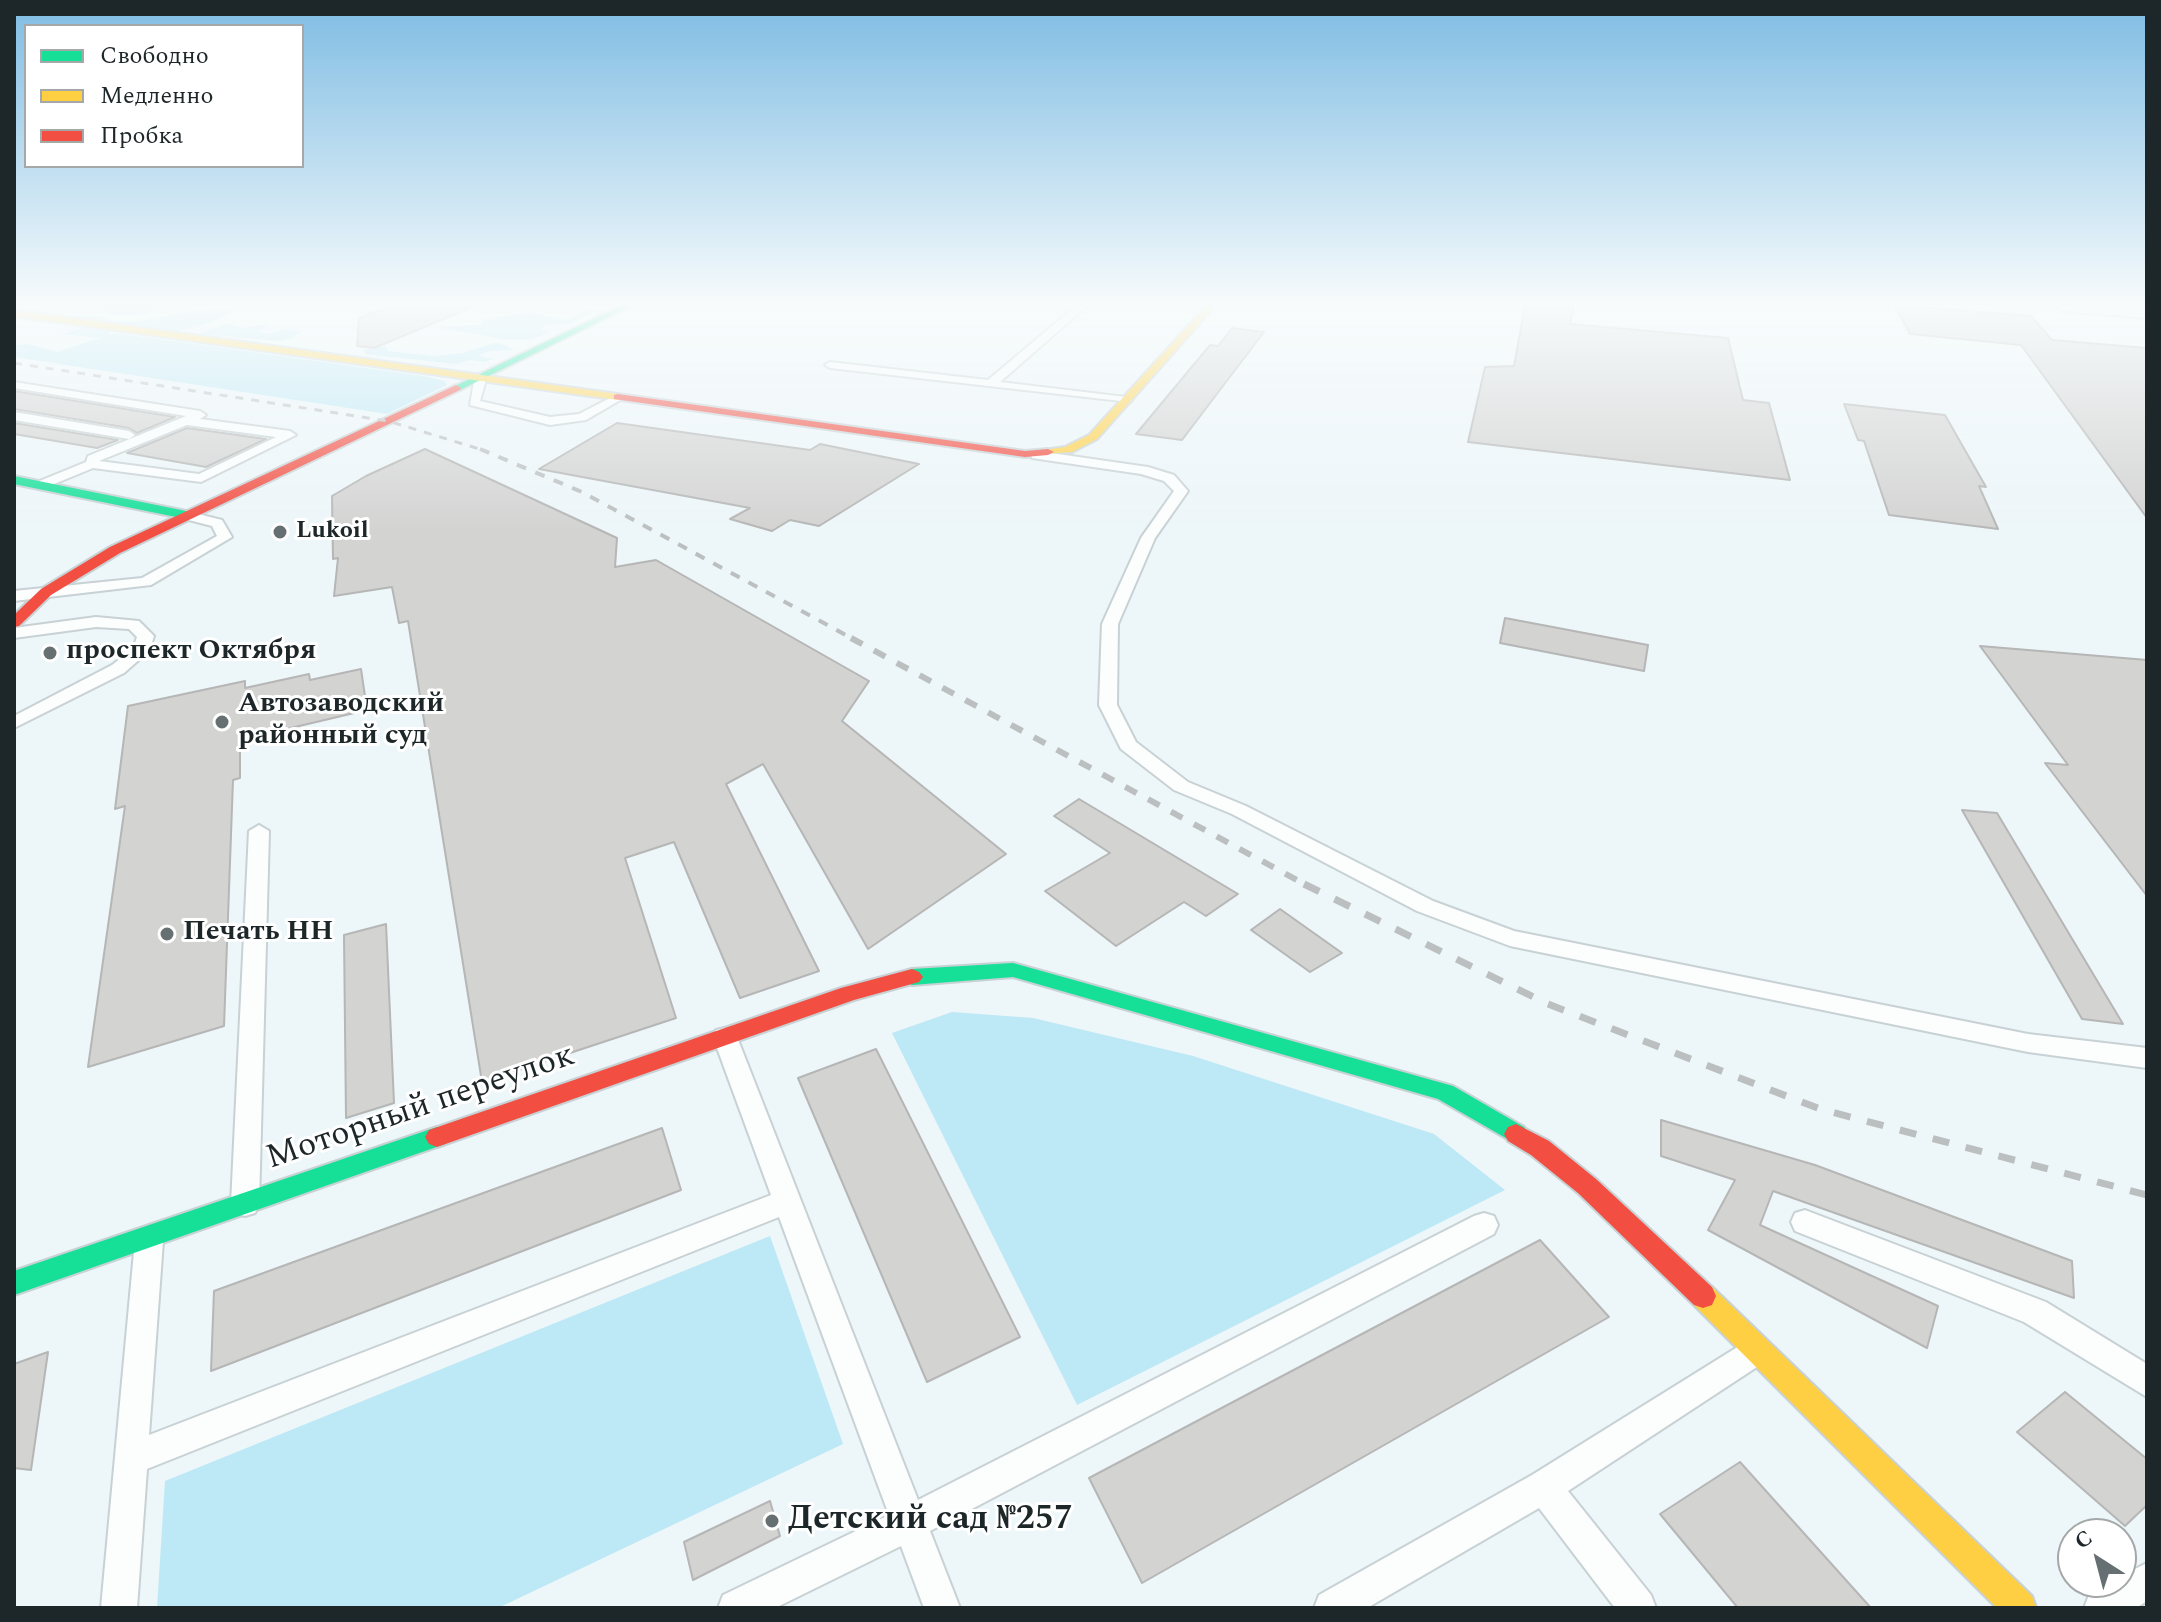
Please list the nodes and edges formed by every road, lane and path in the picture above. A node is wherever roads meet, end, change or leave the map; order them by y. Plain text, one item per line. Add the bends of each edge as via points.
1 (471, 381) edge
2 (480, 381) edge
3 (498, 381) edge
4 (962, 381) edge
5 (994, 381) edge
6 (1143, 381) edge
7 (990, 384) junction
8 (14, 385) edge
9 (616, 399) junction
10 (1126, 400) junction
11 (14, 416) edge
12 (186, 421) junction
13 (129, 435) dead end
14 (1025, 454) junction
15 (92, 464) junction
16 (14, 480) edge
17 (42, 485) junction
18 (186, 515) junction
19 (46, 592) junction
20 (14, 596) edge
21 (14, 623) edge
22 (14, 633) edge
23 (14, 723) edge
24 (259, 831) dead end
25 (725, 1037) junction
26 (2147, 1058) edge
27 (788, 1201) junction
28 (245, 1204) junction
29 (1805, 1222) dead end
30 (1484, 1225) dead end
31 (149, 1237) junction
32 (14, 1283) edge
33 (1759, 1348) junction
34 (2147, 1382) edge
35 (131, 1459) junction
36 (1544, 1487) junction
37 (910, 1523) junction
38 (2147, 1581) edge
39 (119, 1608) edge
40 (736, 1608) edge
41 (942, 1608) edge
42 (1332, 1608) edge
43 (1638, 1608) edge
44 (2020, 1608) edge
45 (2102, 1608) edge

1 - 18 street
2 - 9 lane via 474,403 550,421 582,417
3 - 9 street
4 - 7 lane
5 - 7 lane
6 - 10 street
7 - 10 lane
8 - 12 lane via 200,415
9 - 14 street
10 - 14 street via 1080,444
11 - 13 lane
12 - 15 lane via 93,459
12 - 15 lane via 290,435 201,478
14 - 26 lane via 1143,470 1169,478 1181,491 1148,538 1110,624 1108,705 1128,745 1181,786 1239,810 1425,906 1510,938 2028,1043
15 - 17 lane
16 - 17 street
17 - 18 street
18 - 19 street
18 - 19 lane via 217,523 225,537 146,582
19 - 20 lane
19 - 21 street
22 - 23 lane via 96,622 133,624 146,636 141,651 118,669
24 - 28 lane
25 - 27 lane
25 - 28 street, Моторный переулок
25 - 33 street, Моторный переулок via 925,973 1013,970 1445,1092 1540,1148 1587,1186
27 - 35 lane
27 - 37 lane
28 - 31 street, Моторный переулок
29 - 34 lane via 2035,1312
30 - 37 lane
31 - 32 street, Моторный переулок
31 - 35 lane
33 - 36 lane
33 - 44 street, Моторный переулок
35 - 39 lane
36 - 42 lane
36 - 43 lane
37 - 40 lane
37 - 41 lane
38 - 45 lane

